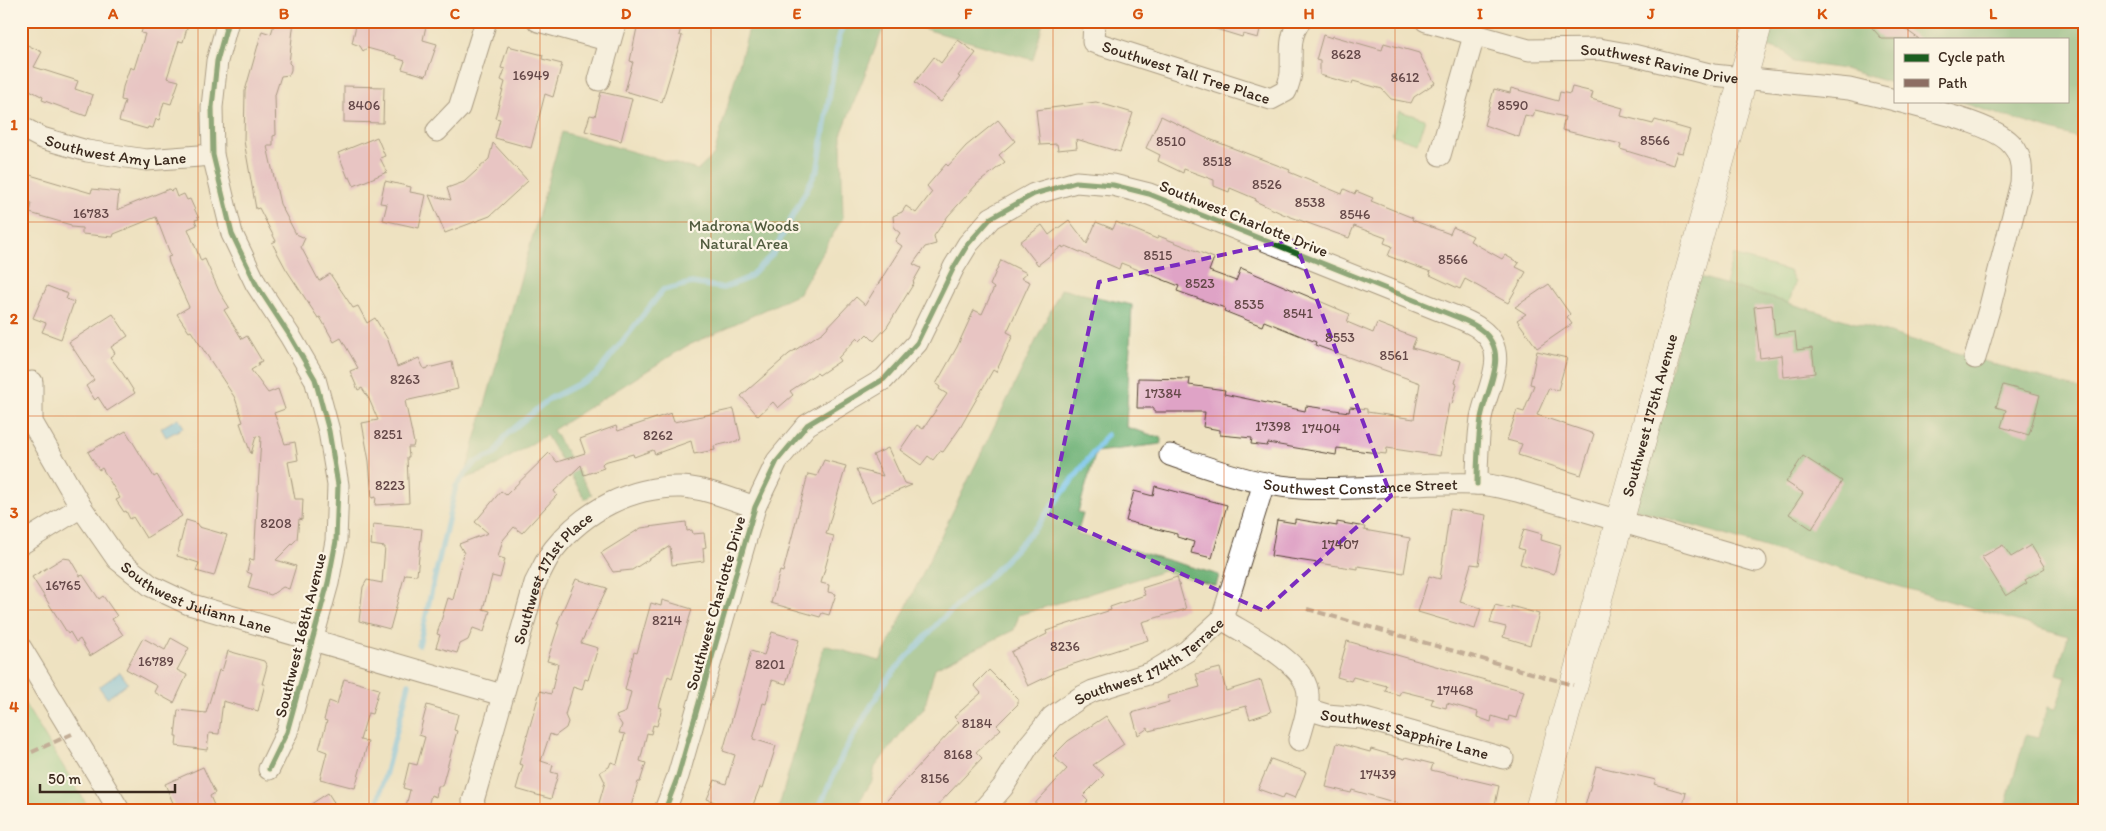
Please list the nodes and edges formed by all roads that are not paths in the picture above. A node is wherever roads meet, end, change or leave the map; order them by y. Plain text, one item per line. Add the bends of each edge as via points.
1 (228, 21) edge
2 (486, 21) edge
3 (538, 21) edge
4 (1094, 21) edge
5 (1300, 21) edge
6 (1426, 21) edge
7 (1758, 21) edge
8 (613, 31) edge
9 (1474, 36) junction
10 (1742, 78) junction
11 (599, 80) dead end
12 (1894, 100) edge
13 (1899, 102) edge
14 (21, 127) edge
15 (437, 132) dead end
16 (1440, 154) dead end
17 (213, 155) junction
18 (1975, 358) dead end
19 (32, 382) dead end
20 (1170, 455) dead end
21 (1264, 482) junction
22 (1477, 484) junction
23 (81, 507) junction
24 (755, 507) junction
25 (1620, 521) junction
26 (21, 544) edge
27 (1756, 561) dead end
28 (1222, 619) junction
29 (313, 640) junction
30 (21, 648) edge
31 (502, 695) junction
32 (1307, 709) junction
33 (1299, 740) dead end
34 (1503, 758) dead end
35 (269, 768) dead end
36 (119, 810) edge
37 (476, 810) edge
38 (665, 810) edge
39 (983, 810) edge
40 (1539, 810) edge

1 - 17 street, Southwest 168th Avenue via 217,61 212,107
2 - 15 street via 459,108
3 - 8 street
4 - 5 street, Southwest Tall Tree Place via 1093,42 1271,98 1286,91 1292,74 1292,38
6 - 9 street, Southwest Ravine Drive
7 - 10 main road, Southwest 175th Avenue
8 - 11 street
9 - 10 street, Southwest Ravine Drive via 1529,50 1599,49 1714,75
9 - 16 street
10 - 12 street, Southwest Ravine Drive via 1849,89
10 - 25 main road, Southwest 175th Avenue
13 - 18 street, Southwest Ravine Drive via 1995,131 2018,153 2019,192
14 - 17 street, Southwest Amy Lane via 42,138 87,151 146,160
17 - 29 street, Southwest 168th Avenue via 232,234 256,284 315,379 329,431 338,485 336,541
19 - 23 street, Southwest Juliann Lane via 32,422
20 - 21 street, Southwest Constance Street
21 - 22 street, Southwest Constance Street via 1301,488
21 - 28 street, Southwest 174th Terrace
22 - 24 street, Southwest Charlotte Drive via 1481,416 1496,370 1491,340 1480,329 1149,194 1113,185 1076,182 1034,194 991,218 968,244 954,267 917,343 884,379 807,425 777,461
22 - 25 street, Southwest Constance Street via 1517,491
23 - 26 street
23 - 29 street, Southwest Juliann Lane via 117,559 151,586 189,604
24 - 31 street, Southwest 171st Place via 681,487 637,492 602,506 576,524 553,550 535,583
24 - 38 street, Southwest Charlotte Drive via 678,776
25 - 27 street, Southwest Constance Street
25 - 40 main road, Southwest 175th Avenue
28 - 32 street via 1291,662 1309,693
28 - 39 street, Southwest 174th Terrace via 1187,651 1152,673 1094,691 1052,717
29 - 31 street, Southwest Juliann Lane
29 - 35 street, Southwest 168th Avenue via 287,732
30 - 36 street
31 - 37 street, Southwest 171st Place via 473,800
32 - 33 street
32 - 34 street, Southwest Sapphire Lane via 1327,715 1362,718

